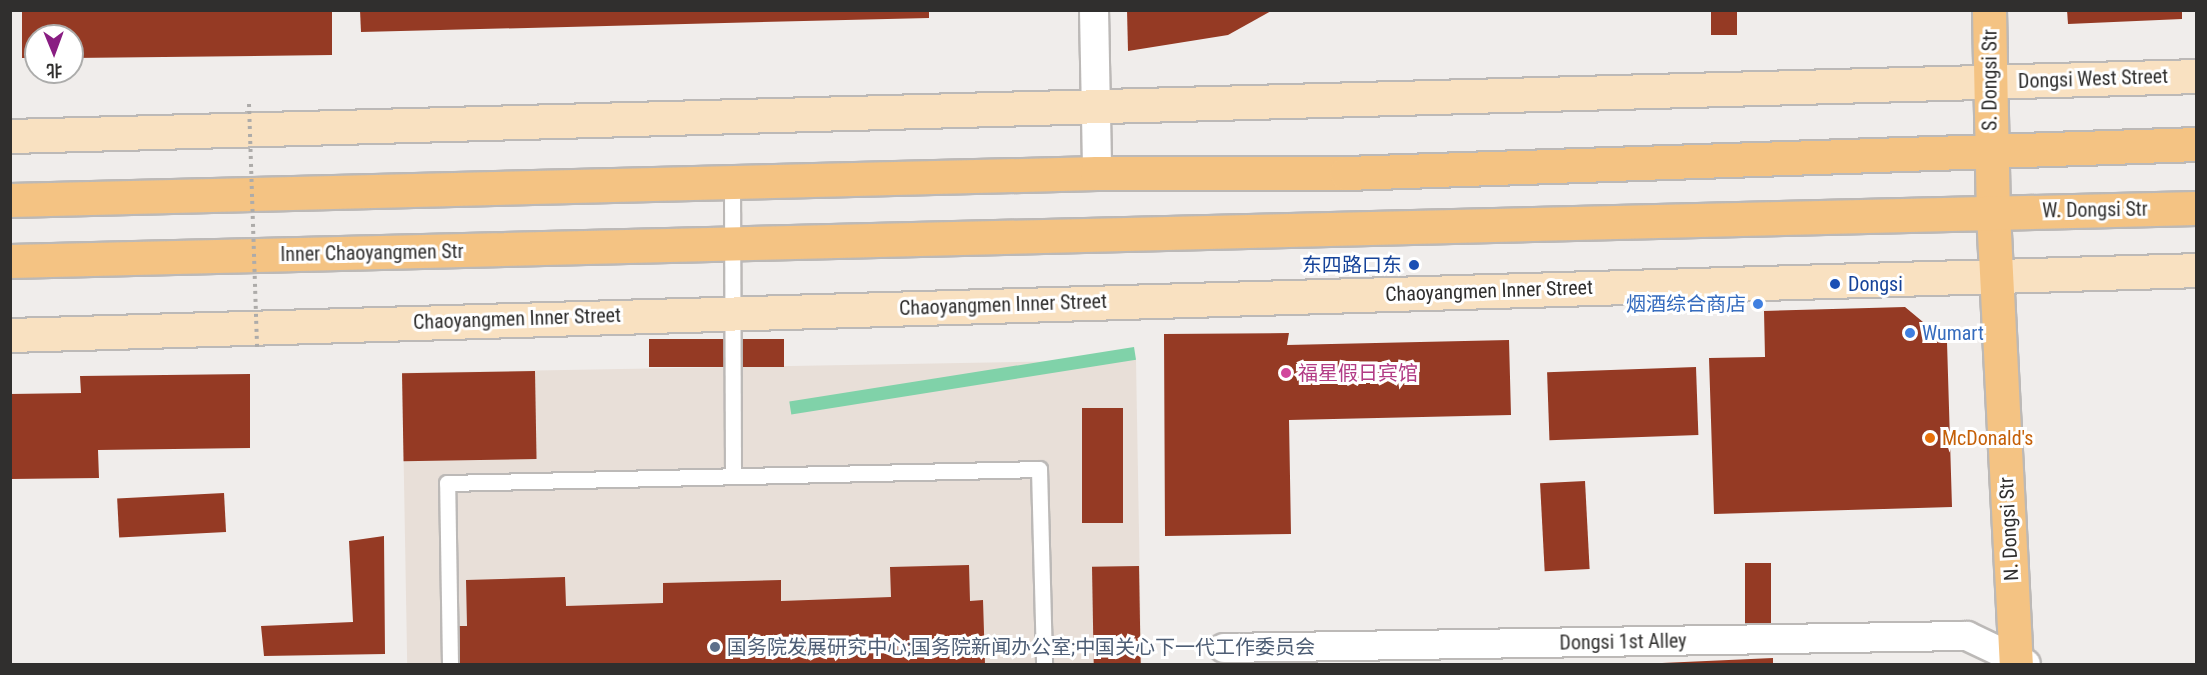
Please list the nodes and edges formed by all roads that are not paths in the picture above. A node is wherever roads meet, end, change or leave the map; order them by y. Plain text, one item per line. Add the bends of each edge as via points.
1 (1094, 10) edge
2 (1989, 10) edge
3 (2196, 76) edge
4 (1990, 82) junction
5 (1096, 107) junction
6 (10, 136) edge
7 (2196, 144) edge
8 (1991, 149) junction
9 (1097, 173) junction
10 (732, 184) junction
11 (10, 200) edge
12 (2196, 208) edge
13 (1993, 213) junction
14 (733, 245) junction
15 (10, 261) edge
16 (2196, 270) edge
17 (1996, 276) junction
18 (732, 312) junction
19 (10, 335) edge
20 (734, 476) junction
21 (1224, 648) dead end
22 (2019, 663) edge
23 (450, 664) edge
24 (1044, 664) edge

1 - 5 street
2 - 4 main road, S. Dongsi Str
3 - 4 street, Dongsi West Street
4 - 5 street
4 - 8 main road, S. Dongsi Str
5 - 6 street
5 - 9 street
7 - 8 main road
8 - 9 main road via 1346,173
8 - 13 main road, S. Dongsi Str
9 - 10 main road
10 - 11 main road
10 - 14 lane
12 - 13 main road, W. Dongsi Str
13 - 14 main road
13 - 17 main road, N. Dongsi Str
14 - 15 main road, Inner Chaoyangmen Str
14 - 18 lane
16 - 17 street
17 - 18 street, Chaoyangmen Inner Street
17 - 22 main road, N. Dongsi Str
18 - 19 street, Chaoyangmen Inner Street
18 - 20 lane
20 - 23 lane via 447,483
20 - 24 lane via 1040,469
21 - 22 street, Dongsi 1st Alley via 1967,636

